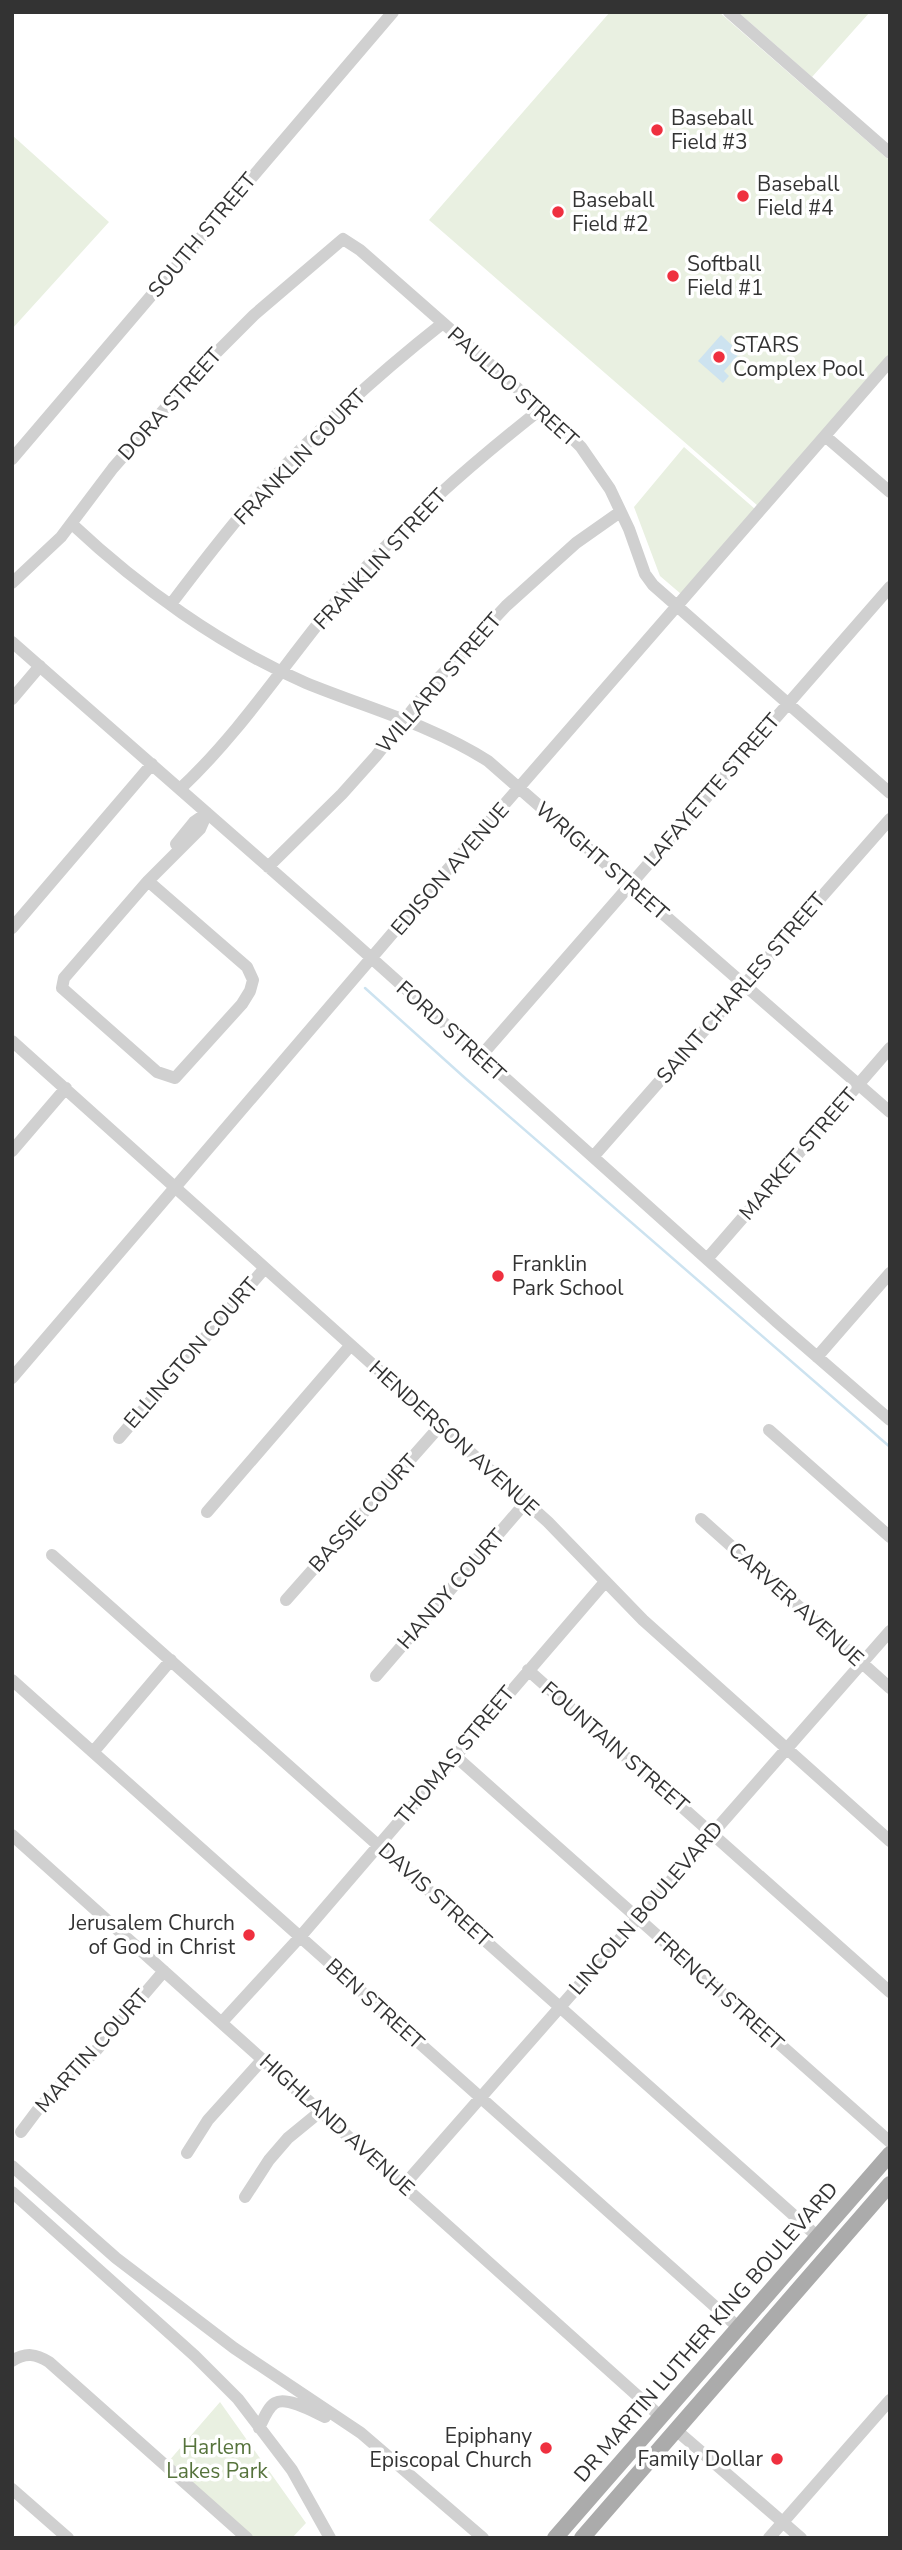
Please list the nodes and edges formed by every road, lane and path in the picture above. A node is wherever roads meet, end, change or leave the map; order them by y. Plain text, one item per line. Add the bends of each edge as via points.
1 (393, 12) edge
2 (729, 12) edge
3 (890, 153) edge
4 (343, 239) joint
5 (443, 323) junction
6 (890, 361) edge
7 (541, 409) junction
8 (825, 436) junction
9 (14, 452) edge
10 (890, 492) edge
11 (620, 512) junction
12 (72, 524) junction
13 (12, 583) edge
14 (890, 587) edge
15 (171, 604) junction
16 (678, 606) junction
17 (12, 642) edge
18 (40, 666) junction
19 (281, 671) junction
20 (12, 699) edge
21 (789, 703) junction
22 (403, 721) junction
23 (152, 764) junction
24 (180, 789) junction
25 (519, 789) junction
26 (890, 793) edge
27 (208, 813) junction
28 (890, 819) edge
29 (268, 867) junction
30 (148, 880) junction
31 (630, 885) junction
32 (12, 928) edge
33 (372, 959) junction
34 (744, 985) junction
35 (12, 1041) edge
36 (890, 1048) edge
37 (480, 1057) junction
38 (859, 1084) junction
39 (66, 1088) junction
40 (890, 1112) edge
41 (12, 1151) edge
42 (593, 1157) junction
43 (176, 1187) junction
44 (707, 1259) junction
45 (264, 1269) junction
46 (890, 1273) edge
47 (351, 1346) junction
48 (817, 1357) junction
49 (12, 1378) edge
50 (890, 1420) edge
51 (440, 1426) junction
52 (769, 1430) dead end
53 (119, 1438) dead end
54 (526, 1502) junction
55 (207, 1512) dead end
56 (701, 1519) dead end
57 (890, 1537) edge
58 (52, 1555) dead end
59 (605, 1582) junction
60 (286, 1600) dead end
61 (890, 1631) edge
62 (171, 1660) junction
63 (861, 1663) junction
64 (528, 1670) junction
65 (376, 1676) dead end
66 (12, 1680) edge
67 (890, 1688) edge
68 (786, 1748) junction
69 (94, 1751) junction
70 (454, 1755) junction
71 (712, 1833) junction
72 (12, 1835) edge
73 (890, 1841) edge
74 (379, 1845) junction
75 (637, 1919) junction
76 (300, 1937) junction
77 (164, 1971) junction
78 (890, 1992) edge
79 (560, 2006) junction
80 (222, 2022) junction
81 (263, 2059) junction
82 (480, 2097) junction
83 (321, 2111) junction
84 (21, 2132) dead end
85 (890, 2142) edge
86 (187, 2153) dead end
87 (890, 2154) edge
88 (12, 2166) edge
89 (890, 2184) edge
90 (404, 2185) junction
91 (12, 2192) edge
92 (245, 2197) dead end
93 (817, 2236) junction
94 (738, 2327) junction
95 (17, 2357) edge
96 (703, 2368) junction
97 (890, 2400) edge
98 (660, 2416) junction
99 (260, 2428) junction
100 (676, 2430) junction
101 (360, 2433) junction
102 (659, 2449) junction
103 (12, 2488) edge
104 (782, 2522) junction
105 (68, 2538) edge
106 (247, 2538) edge
107 (330, 2538) edge
108 (483, 2538) edge
109 (555, 2538) edge
110 (582, 2538) edge
111 (769, 2538) edge
112 (801, 2538) edge

1 - 9 street, SOUTH STREET
2 - 3 street
4 - 5 street, PAULDO STREET
4 - 12 street, DORA STREET via 254,315 197,372 113,468
5 - 7 street, PAULDO STREET
5 - 15 street, FRANKLIN COURT via 299,451
6 - 8 street, EDISON AVENUE
7 - 11 street, PAULDO STREET via 581,447
7 - 19 street, FRANKLIN STREET via 464,470 412,520 345,590
8 - 10 street
8 - 16 street, EDISON AVENUE
11 - 16 street, PAULDO STREET via 645,574
11 - 22 street, WILLARD STREET via 506,606
12 - 13 street, DORA STREET
12 - 15 street, WRIGHT STREET
14 - 21 street, LAFAYETTE STREET
15 - 19 street, WRIGHT STREET
16 - 21 street, PAULDO STREET
16 - 25 street, EDISON AVENUE
17 - 18 street, FORD STREET
18 - 20 street
18 - 23 street, FORD STREET
19 - 22 street, WRIGHT STREET
19 - 24 street, FRANKLIN STREET via 235,731
21 - 26 street, PAULDO STREET
21 - 31 street, LAFAYETTE STREET
22 - 25 street, WRIGHT STREET via 469,749
22 - 29 street, WILLARD STREET via 342,794
23 - 24 street, FORD STREET
23 - 32 street
24 - 27 street, FORD STREET
25 - 31 street, WRIGHT STREET
25 - 33 street, EDISON AVENUE
27 - 29 street, FORD STREET
27 - 30 street via 200,829
28 - 34 street, SAINT CHARLES STREET
29 - 33 street, FORD STREET
30 - 30 street via 64,978 62,988 157,1072 176,1078 242,1004 253,980 247,968
31 - 34 street, WRIGHT STREET
31 - 37 street, LAFAYETTE STREET
33 - 37 street, FORD STREET
33 - 43 street, EDISON AVENUE
34 - 38 street, WRIGHT STREET
34 - 42 street, SAINT CHARLES STREET
35 - 39 street, HENDERSON AVENUE
36 - 38 street, MARKET STREET
37 - 42 street, FORD STREET
38 - 40 street, WRIGHT STREET
38 - 44 street, MARKET STREET
39 - 41 street
39 - 43 street, HENDERSON AVENUE
42 - 44 street, FORD STREET
43 - 45 street, HENDERSON AVENUE
43 - 49 street, EDISON AVENUE
44 - 48 street, FORD STREET
45 - 47 street, HENDERSON AVENUE
45 - 53 street, ELLINGTON COURT
46 - 48 street
47 - 51 street, HENDERSON AVENUE
47 - 55 street
48 - 50 street, FORD STREET
51 - 54 street, HENDERSON AVENUE
51 - 60 street, BASSIE COURT
52 - 57 street
54 - 59 street, HENDERSON AVENUE
54 - 65 street, HANDY COURT
56 - 63 street, CARVER AVENUE
58 - 62 street, DAVIS STREET
59 - 64 street, THOMAS STREET
59 - 68 street, HENDERSON AVENUE
61 - 63 street, LINCOLN BOULEVARD
62 - 69 street
62 - 74 street, DAVIS STREET
63 - 67 street, CARVER AVENUE
63 - 68 street, LINCOLN BOULEVARD
64 - 70 street, THOMAS STREET
64 - 71 street, FOUNTAIN STREET
66 - 69 street, BEN STREET
68 - 71 street, LINCOLN BOULEVARD
68 - 73 street, HENDERSON AVENUE
69 - 76 street, BEN STREET
70 - 74 street, THOMAS STREET
70 - 75 street, FRENCH STREET
71 - 75 street, LINCOLN BOULEVARD
71 - 78 street, FOUNTAIN STREET
72 - 77 street, HIGHLAND AVENUE
74 - 76 street, THOMAS STREET
74 - 79 street, DAVIS STREET
75 - 79 street, LINCOLN BOULEVARD
75 - 85 street, FRENCH STREET
76 - 80 street, THOMAS STREET
76 - 82 street, BEN STREET
77 - 80 street, HIGHLAND AVENUE
77 - 84 street, MARTIN COURT
79 - 82 street, LINCOLN BOULEVARD
79 - 93 street, DAVIS STREET
80 - 81 street, HIGHLAND AVENUE
81 - 83 street, HIGHLAND AVENUE
81 - 86 street via 208,2120
82 - 90 street, LINCOLN BOULEVARD
82 - 94 street, BEN STREET
83 - 90 street, HIGHLAND AVENUE
83 - 92 street via 282,2145
87 - 93 main road, DR MARTIN LUTHER KING BOULEVARD
88 - 101 street via 170,2300
89 - 100 main road, DR MARTIN LUTHER KING BOULEVARD
90 - 98 street, HIGHLAND AVENUE
91 - 99 street via 195,2357
93 - 94 main road, DR MARTIN LUTHER KING BOULEVARD
94 - 96 main road, DR MARTIN LUTHER KING BOULEVARD
95 - 106 street via 39,2356 55,2367
96 - 98 main road, DR MARTIN LUTHER KING BOULEVARD
96 - 100 main road via 702,2383 677,2414
97 - 104 street
98 - 102 main road
98 - 109 main road, DR MARTIN LUTHER KING BOULEVARD
99 - 101 street via 270,2409 281,2401
99 - 107 street via 292,2470
100 - 102 main road, DR MARTIN LUTHER KING BOULEVARD
100 - 104 street
101 - 108 street
102 - 110 main road, DR MARTIN LUTHER KING BOULEVARD
103 - 105 street
104 - 111 street
104 - 112 street

